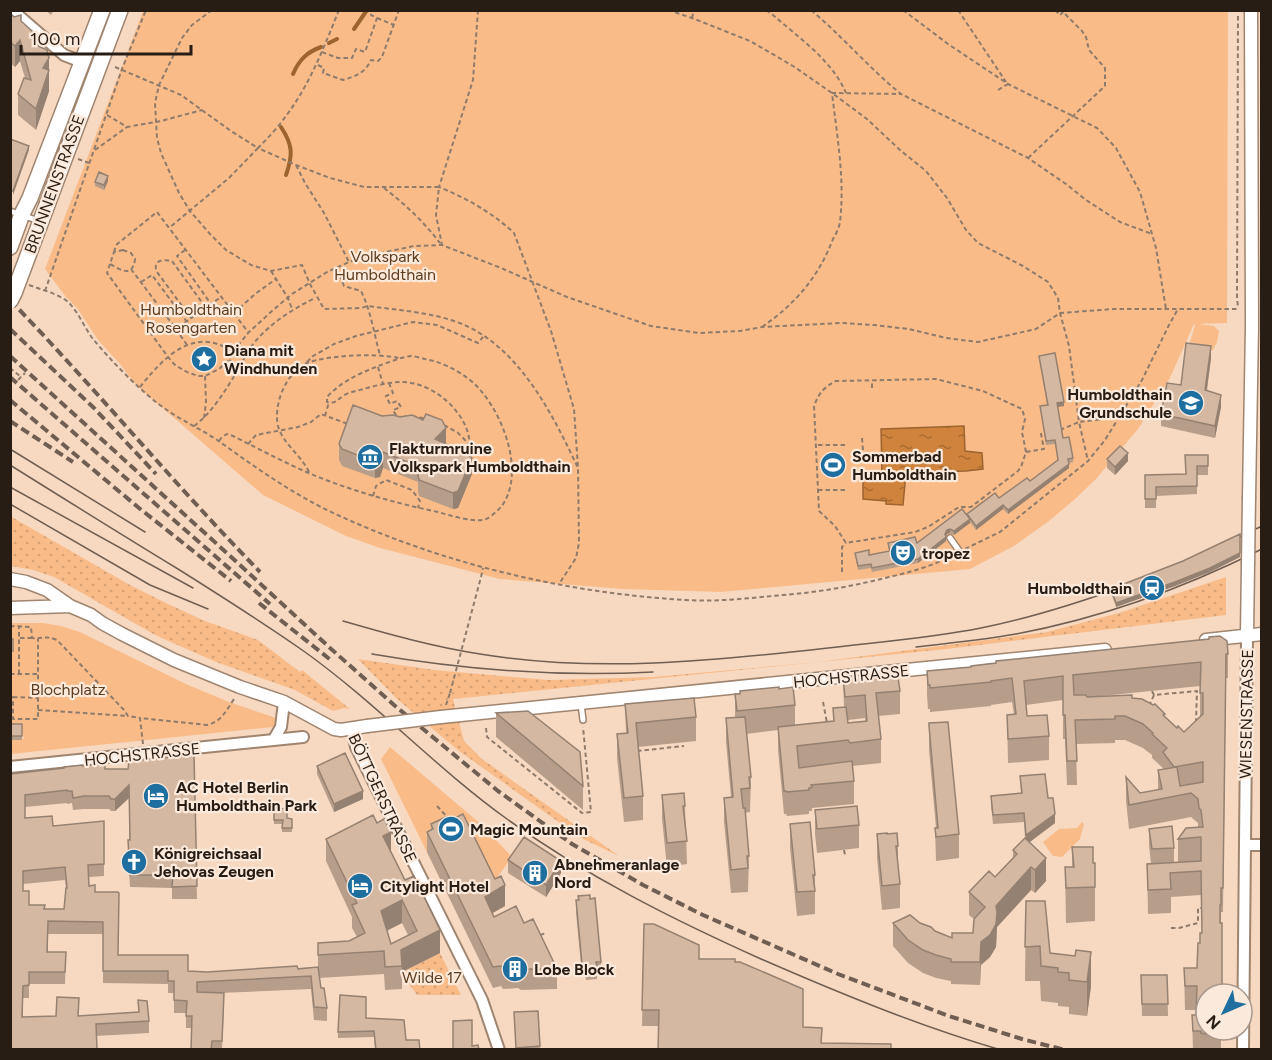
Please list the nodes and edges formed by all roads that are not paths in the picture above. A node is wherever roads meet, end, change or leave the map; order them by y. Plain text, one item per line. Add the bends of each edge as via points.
1 (12, 10) edge
2 (120, 10) edge
3 (1251, 10) edge
4 (100, 17) edge
5 (113, 28) junction
6 (82, 63) junction
7 (97, 68) junction
8 (16, 212) edge
9 (41, 221) junction
10 (10, 247) edge
11 (14, 292) edge
12 (1256, 306) edge
13 (950, 538) dead end
14 (960, 552) road end
15 (10, 579) edge
16 (70, 606) junction
17 (10, 608) edge
18 (1262, 634) edge
19 (1247, 635) junction
20 (1195, 641) edge
21 (1116, 648) edge
22 (284, 702) junction
23 (581, 703) junction
24 (583, 720) road end
25 (352, 729) junction
26 (303, 737) dead end
27 (274, 739) junction
28 (10, 767) edge
29 (1245, 845) junction
30 (1262, 845) edge
31 (499, 1050) edge
32 (1243, 1050) edge

1 - 6 street via 64,56
2 - 5 main road, BRUNNENSTRASSE
3 - 12 street, WIESENSTRASSE
4 - 5 main road
4 - 6 main road, BRUNNENSTRASSE
5 - 7 main road, BRUNNENSTRASSE
6 - 7 main road
6 - 8 main road, BRUNNENSTRASSE via 30,198
7 - 9 main road, BRUNNENSTRASSE
8 - 9 lane
8 - 10 main road, BRUNNENSTRASSE
9 - 11 main road, BRUNNENSTRASSE
12 - 19 street, WIESENSTRASSE, bridge
13 - 14 lane
15 - 16 street, BÖTTGERSTRASSE via 46,590
16 - 17 street, BÖTTGERSTRASSE
16 - 22 street, BÖTTGERSTRASSE via 174,660
18 - 19 street
19 - 20 street
19 - 29 street, WIESENSTRASSE
21 - 23 street, HOCHSTRASSE
22 - 25 street, BÖTTGERSTRASSE via 334,729
22 - 27 street via 281,727
23 - 24 lane
23 - 25 street, HOCHSTRASSE, bridge
25 - 31 street, BÖTTGERSTRASSE via 356,747 482,1000
26 - 27 street, HOCHSTRASSE
27 - 28 street, HOCHSTRASSE
29 - 30 street
29 - 32 street, WIESENSTRASSE

